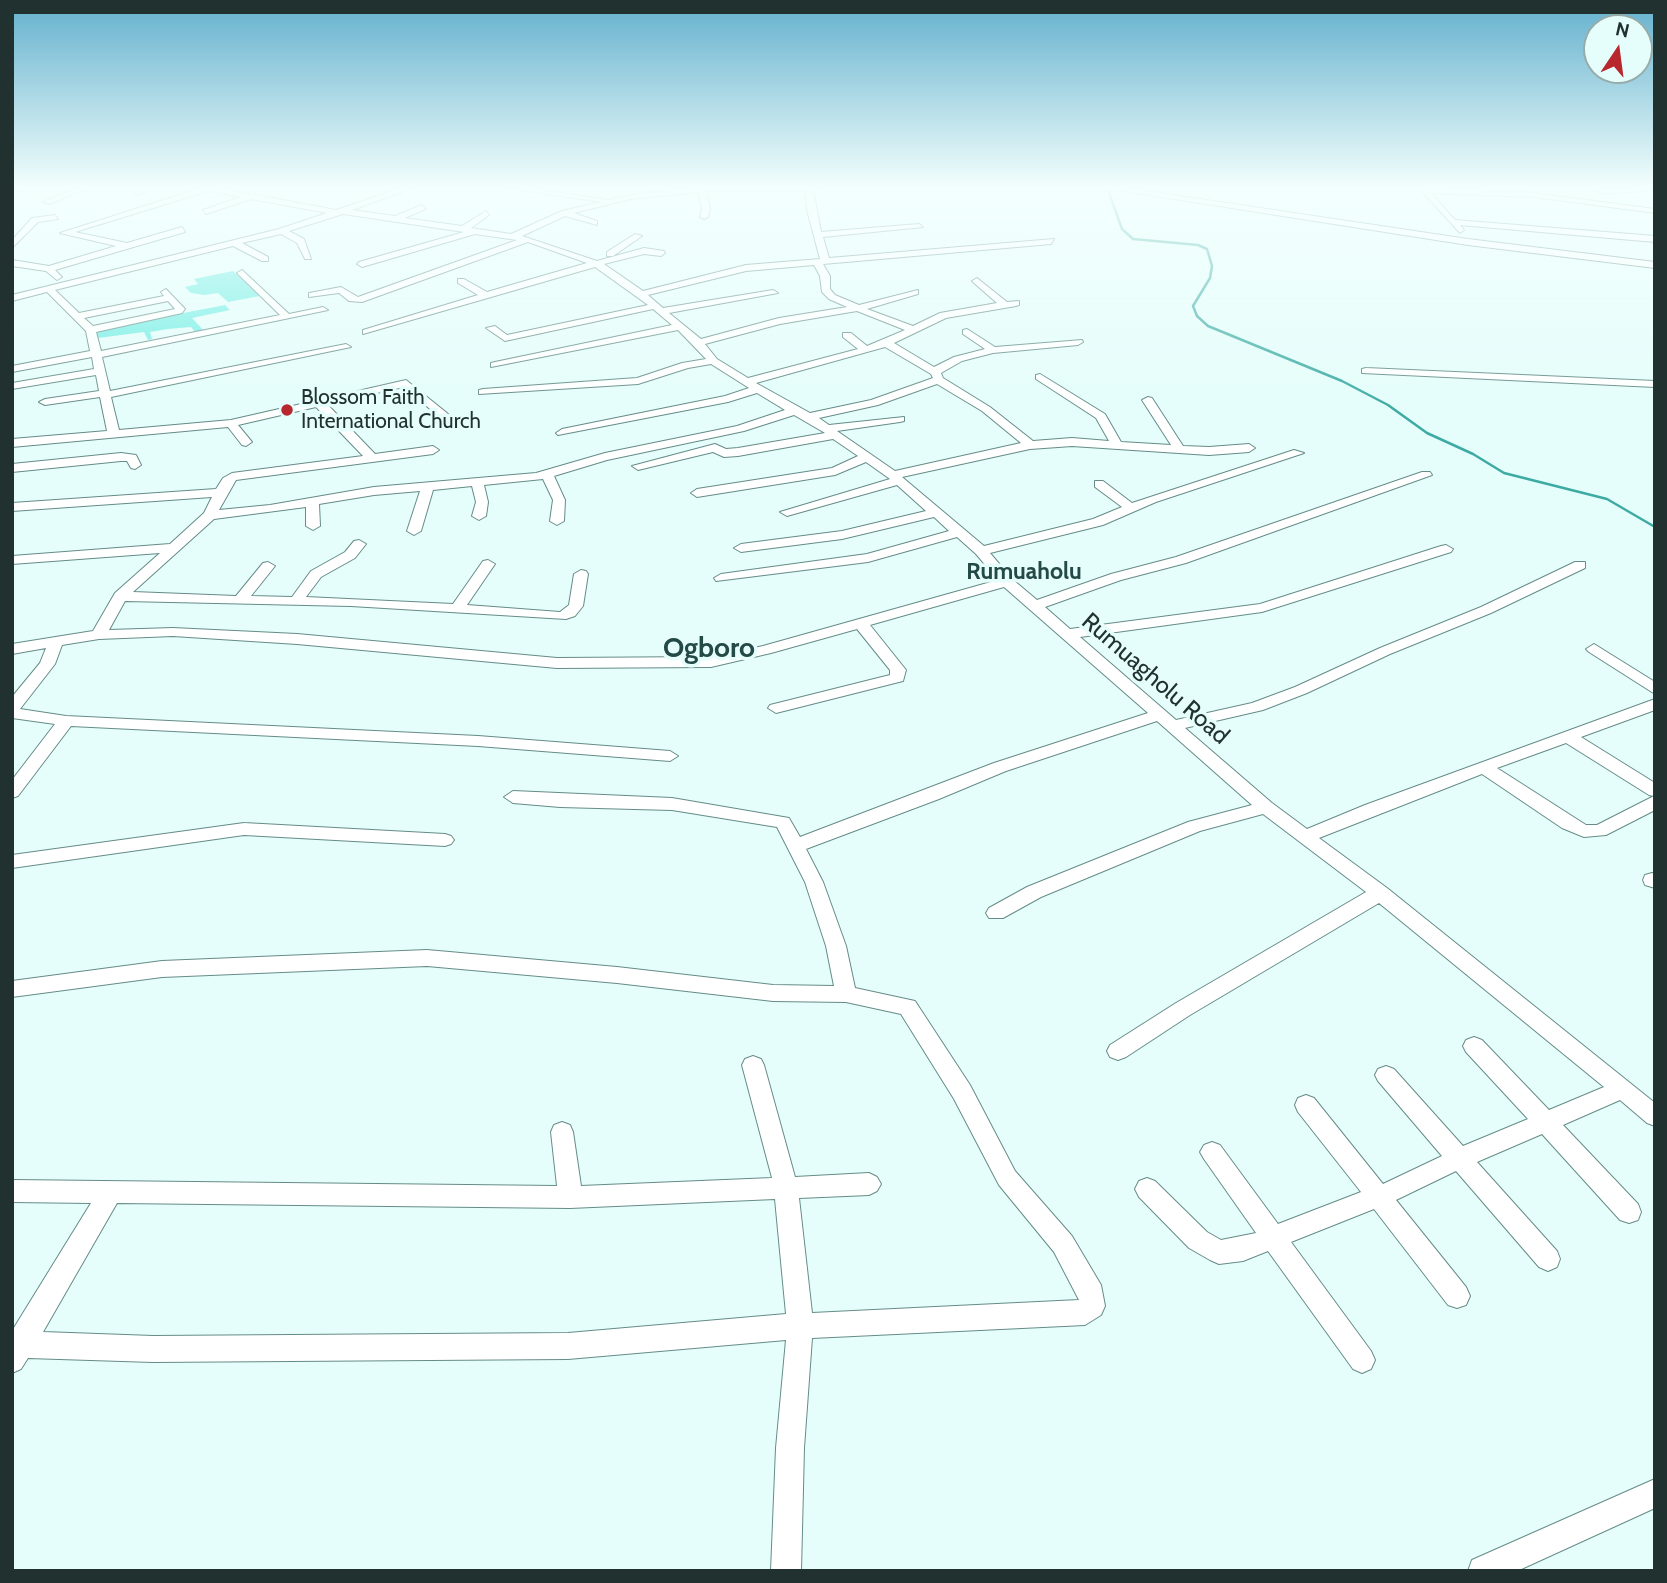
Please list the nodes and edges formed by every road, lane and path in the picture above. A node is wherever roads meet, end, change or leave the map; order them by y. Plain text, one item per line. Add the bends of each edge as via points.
1 (53, 261) edge
2 (81, 261) edge
3 (164, 261) edge
4 (374, 261) edge
5 (461, 261) edge
6 (590, 261) edge
7 (598, 261) edge
8 (821, 261) joint
9 (1621, 261) edge
10 (593, 262) junction
11 (12, 263) edge
12 (362, 264) dead end
13 (1655, 265) edge
14 (64, 266) junction
15 (49, 269) junction
16 (242, 273) dead end
17 (461, 281) dead end
18 (977, 281) dead end
19 (68, 285) junction
20 (49, 289) junction
21 (915, 292) dead end
22 (773, 293) dead end
23 (641, 294) junction
24 (312, 295) dead end
25 (484, 295) junction
26 (12, 298) edge
27 (658, 309) junction
28 (855, 309) junction
29 (323, 310) dead end
30 (80, 316) junction
31 (287, 317) junction
32 (678, 327) junction
33 (491, 328) dead end
34 (913, 329) junction
35 (91, 330) junction
36 (367, 332) dead end
37 (967, 332) dead end
38 (848, 335) dead end
39 (1078, 342) dead end
40 (699, 343) junction
41 (886, 343) junction
42 (346, 347) dead end
43 (865, 349) junction
44 (993, 350) junction
45 (97, 354) junction
46 (713, 361) junction
47 (495, 365) dead end
48 (12, 369) edge
49 (102, 370) junction
50 (238, 370) junction
51 (1366, 371) dead end
52 (937, 376) junction
53 (1040, 377) dead end
54 (245, 382) dead end
55 (1655, 384) edge
56 (12, 386) edge
57 (751, 386) junction
58 (484, 392) dead end
59 (106, 394) junction
60 (1148, 400) dead end
61 (45, 402) dead end
62 (320, 404) junction
63 (794, 411) junction
64 (809, 417) junction
65 (447, 418) dead end
66 (901, 419) dead end
67 (231, 423) junction
68 (831, 432) junction
69 (562, 433) dead end
70 (114, 435) junction
71 (246, 442) dead end
72 (12, 443) edge
73 (1030, 444) junction
74 (1118, 447) junction
75 (1249, 448) dead end
76 (433, 450) dead end
77 (1180, 450) junction
78 (1298, 453) dead end
79 (372, 457) junction
80 (865, 458) junction
81 (135, 465) dead end
82 (638, 466) dead end
83 (12, 468) edge
84 (547, 474) junction
85 (1426, 475) dead end
86 (895, 478) junction
87 (477, 482) junction
88 (1099, 484) dead end
89 (428, 486) junction
90 (220, 493) junction
91 (697, 493) dead end
92 (313, 500) junction
93 (12, 507) edge
94 (1131, 508) junction
95 (787, 512) dead end
96 (937, 512) junction
97 (210, 515) junction
98 (478, 516) dead end
99 (557, 521) dead end
100 (313, 526) dead end
101 (414, 531) dead end
102 (959, 532) junction
103 (359, 544) dead end
104 (172, 548) junction
105 (741, 548) dead end
106 (1446, 549) dead end
107 (981, 551) junction
108 (12, 560) edge
109 (488, 564) dead end
110 (1580, 565) dead end
111 (268, 566) dead end
112 (581, 574) dead end
113 (721, 578) dead end
114 (1007, 582) junction
115 (120, 596) junction
116 (240, 600) junction
117 (296, 601) junction
118 (1035, 606) junction
119 (459, 607) junction
120 (861, 624) junction
121 (1069, 634) junction
122 (99, 635) junction
123 (55, 644) junction
124 (12, 649) edge
125 (1594, 649) dead end
126 (1653, 700) edge
127 (776, 708) dead end
128 (12, 710) edge
129 (66, 721) junction
130 (1166, 721) junction
131 (1567, 736) junction
132 (670, 756) dead end
133 (1485, 768) junction
134 (1655, 791) edge
135 (12, 792) edge
136 (513, 797) dead end
137 (1655, 802) edge
138 (1266, 807) junction
139 (1305, 836) junction
140 (445, 840) dead end
141 (797, 845) junction
142 (12, 862) edge
143 (1380, 893) junction
144 (996, 913) dead end
145 (12, 989) edge
146 (846, 994) junction
147 (1474, 1046) dead end
148 (1118, 1051) dead end
149 (753, 1065) dead end
150 (1386, 1075) dead end
151 (1621, 1090) junction
152 (1306, 1105) dead end
153 (1655, 1116) edge
154 (1545, 1122) junction
155 (562, 1132) dead end
156 (1212, 1152) dead end
157 (1461, 1158) junction
158 (869, 1184) dead end
159 (786, 1187) junction
160 (1147, 1189) dead end
161 (12, 1191) edge
162 (111, 1191) junction
163 (570, 1197) junction
164 (1378, 1197) junction
165 (1629, 1212) dead end
166 (1274, 1237) junction
167 (1548, 1259) dead end
168 (1457, 1296) dead end
169 (800, 1326) junction
170 (15, 1350) edge
171 (1362, 1360) dead end
172 (1655, 1493) edge
173 (786, 1571) edge
174 (1483, 1571) edge

1 - 14 street
2 - 14 street
3 - 19 street
4 - 12 street
5 - 24 street via 359,300 341,290
6 - 10 street, Rumuagholu Road
7 - 10 street
8 - 23 street via 746,268
8 - 28 street via 825,290
9 - 13 street
10 - 23 street, Rumuagholu Road
10 - 25 street
11 - 15 street
14 - 15 street
15 - 19 street
16 - 31 street
17 - 25 street
18 - 34 street via 1010,304 943,315
19 - 20 street
20 - 26 street
20 - 30 street
21 - 28 street
22 - 27 street
23 - 27 street, Rumuagholu Road
25 - 36 street
27 - 32 street, Rumuagholu Road
27 - 33 street via 505,338
28 - 34 street
28 - 40 street via 779,321
29 - 31 street
30 - 35 street
30 - 35 street via 168,295 180,309
31 - 45 street
32 - 40 street, Rumuagholu Road
32 - 47 street
34 - 41 street
35 - 45 street
37 - 44 street
38 - 43 street
39 - 44 street
40 - 46 street, Rumuagholu Road
41 - 43 street
41 - 52 street
42 - 50 street
43 - 57 street
44 - 52 street via 945,363
45 - 48 street
45 - 49 street
46 - 57 street, Rumuagholu Road
46 - 58 street via 638,381
49 - 56 street
49 - 59 street
50 - 54 street
50 - 59 street
51 - 55 street
52 - 64 street via 874,403
52 - 73 street
53 - 74 street via 1101,416
57 - 63 street, Rumuagholu Road
57 - 69 street via 728,399
59 - 61 street
59 - 70 street
60 - 77 street
62 - 65 street via 406,383
62 - 67 street
62 - 79 street
63 - 64 street, Rumuagholu Road
63 - 84 street via 740,429
64 - 68 street, Rumuagholu Road
66 - 68 street
67 - 70 street
67 - 71 street
68 - 80 street, Rumuagholu Road
68 - 82 street via 738,452 716,448
70 - 72 street
73 - 74 street
73 - 86 street
74 - 77 street
75 - 77 street
76 - 79 street
78 - 94 street
79 - 90 street via 232,477
80 - 86 street, Rumuagholu Road
80 - 91 street via 835,471
81 - 83 street via 132,458 121,457
84 - 87 street
84 - 99 street via 559,500
85 - 118 street
86 - 95 street
86 - 96 street, Rumuagholu Road
87 - 89 street
87 - 98 street via 482,502
88 - 94 street
89 - 92 street
89 - 101 street
90 - 93 street
90 - 97 street
92 - 97 street
92 - 100 street
94 - 107 street via 1098,522
96 - 102 street, Rumuagholu Road
96 - 105 street via 842,535
97 - 104 street
102 - 107 street, Rumuagholu Road
102 - 113 street via 868,558
103 - 117 street via 350,555 316,574
104 - 108 street
104 - 115 street
106 - 121 street via 1262,608
107 - 114 street, Rumuagholu Road
109 - 119 street
110 - 130 street via 1301,690 1256,706
111 - 116 street
112 - 119 street via 576,606 565,616
114 - 118 street, Rumuagholu Road
114 - 120 street
115 - 116 street
115 - 122 street
116 - 117 street
117 - 119 street
118 - 121 street, Rumuagholu Road
120 - 122 street via 710,662 557,663 297,639 173,632
120 - 127 street via 898,670 897,678
121 - 130 street, Rumuagholu Road
122 - 123 street
123 - 124 street
123 - 128 street via 47,664
125 - 126 street
126 - 131 street
128 - 129 street
129 - 132 street via 465,740
129 - 135 street
130 - 138 street, Rumuagholu Road
130 - 141 street via 1000,767
131 - 133 street
131 - 134 street
133 - 137 street via 1584,831 1601,831
133 - 139 street
136 - 141 street via 671,804 773,819 788,827
138 - 139 street, Rumuagholu Road
138 - 144 street via 1194,826 1034,892
139 - 143 street, Rumuagholu Road
140 - 142 street via 244,828
141 - 146 street via 836,946
143 - 148 street
143 - 151 street, Rumuagholu Road
145 - 146 street via 162,970 427,958 773,993
146 - 169 street via 908,1007 962,1093 1007,1178 1063,1244 1092,1294 1092,1306 1085,1312 1049,1315
147 - 154 street
149 - 159 street
150 - 157 street
151 - 153 street, Rumuagholu Road
151 - 154 street
152 - 164 street
154 - 157 street
154 - 165 street
155 - 163 street
156 - 166 street
157 - 164 street
157 - 167 street
158 - 159 street
159 - 163 street
159 - 169 street
160 - 166 street via 1198,1240 1219,1252
161 - 162 street
162 - 163 street
162 - 170 street
164 - 166 street
164 - 168 street
166 - 171 street
169 - 170 street via 568,1346
169 - 173 street
172 - 174 street

